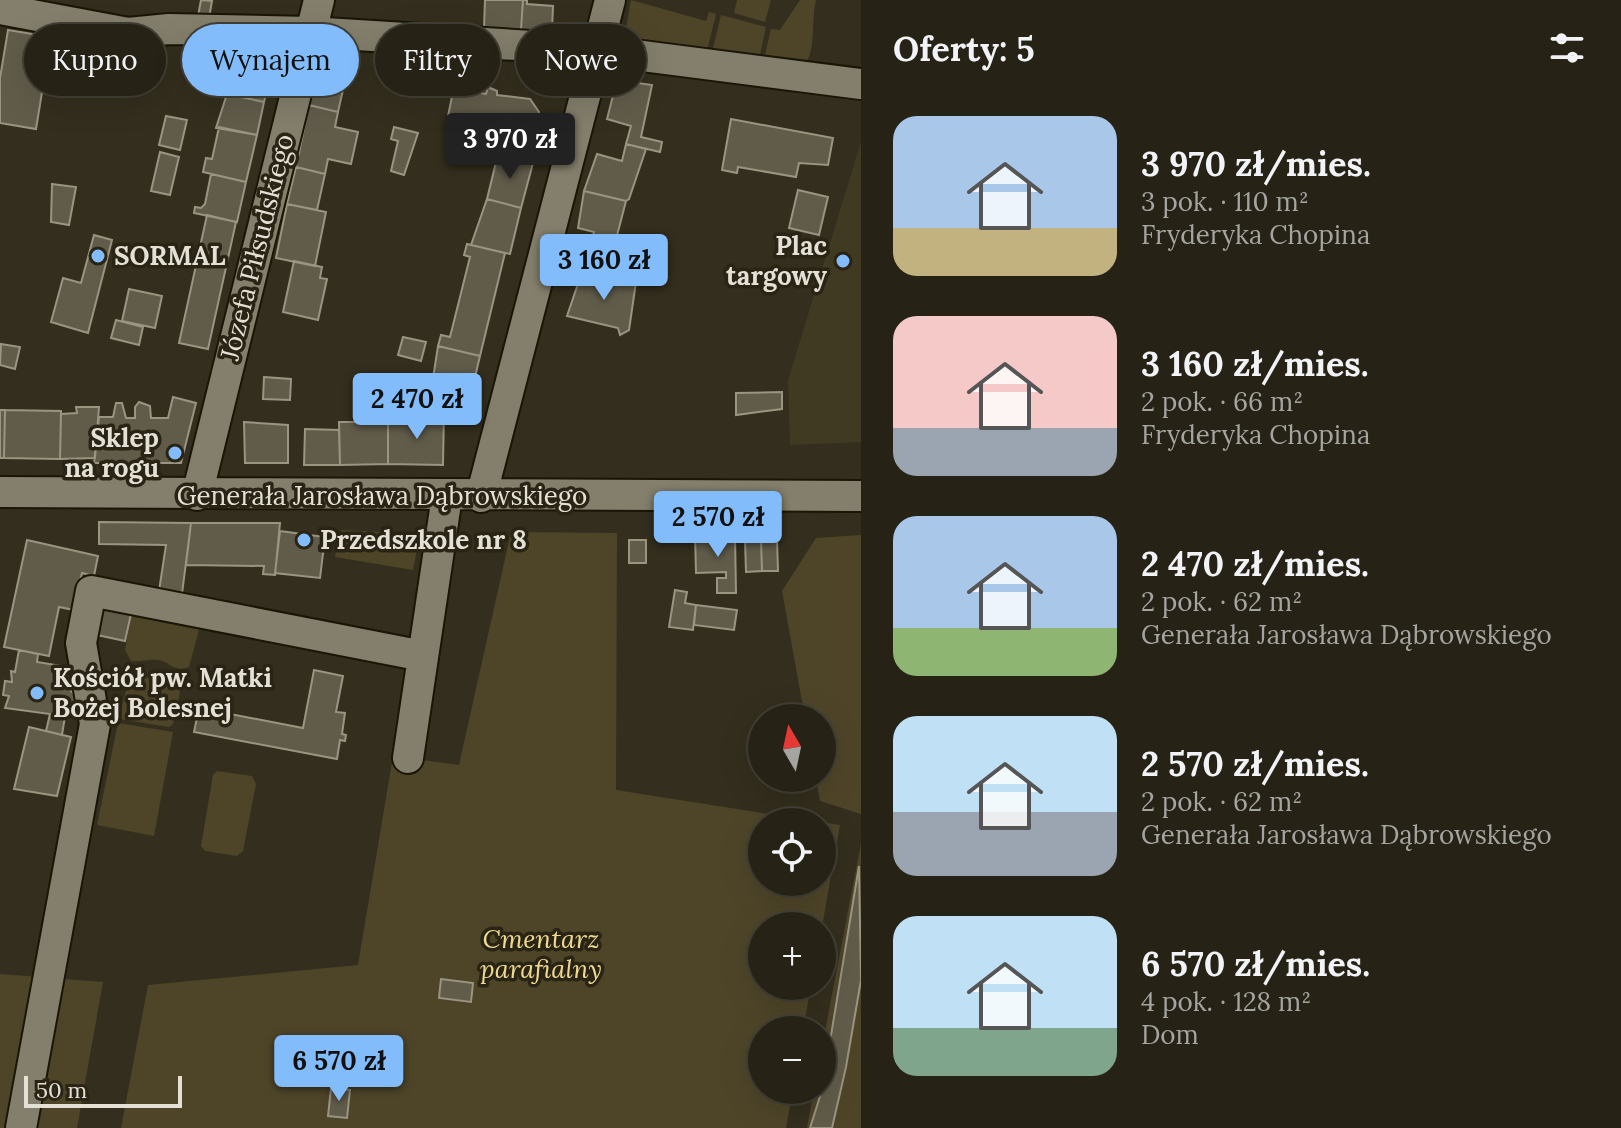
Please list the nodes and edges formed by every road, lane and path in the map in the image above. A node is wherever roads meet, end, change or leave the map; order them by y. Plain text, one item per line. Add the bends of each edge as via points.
1 (319, 0) edge
2 (610, 0) edge
3 (0, 9) edge
4 (312, 24) edge
5 (603, 24) edge
6 (182, 29) edge
7 (359, 35) edge
8 (516, 45) edge
9 (646, 56) edge
10 (861, 84) edge
11 (294, 96) edge
12 (584, 96) edge
13 (0, 492) edge
14 (197, 495) junction
15 (447, 496) junction
16 (861, 496) edge
17 (481, 497) junction
18 (423, 656) junction
19 (408, 758) dead end
20 (21, 1128) edge

1 - 4 street, Józefa Piłsudskiego
2 - 5 street
3 - 6 street via 128,33
7 - 8 street
9 - 10 street
11 - 14 street, Józefa Piłsudskiego
12 - 17 street
13 - 14 street, Generała Jarosława Dąbrowskiego
14 - 15 street, Generała Jarosława Dąbrowskiego
15 - 17 street, Generała Jarosława Dąbrowskiego
15 - 18 street
16 - 17 street, Generała Jarosława Dąbrowskiego
18 - 19 street
18 - 20 street via 91,591 81,643 95,724

